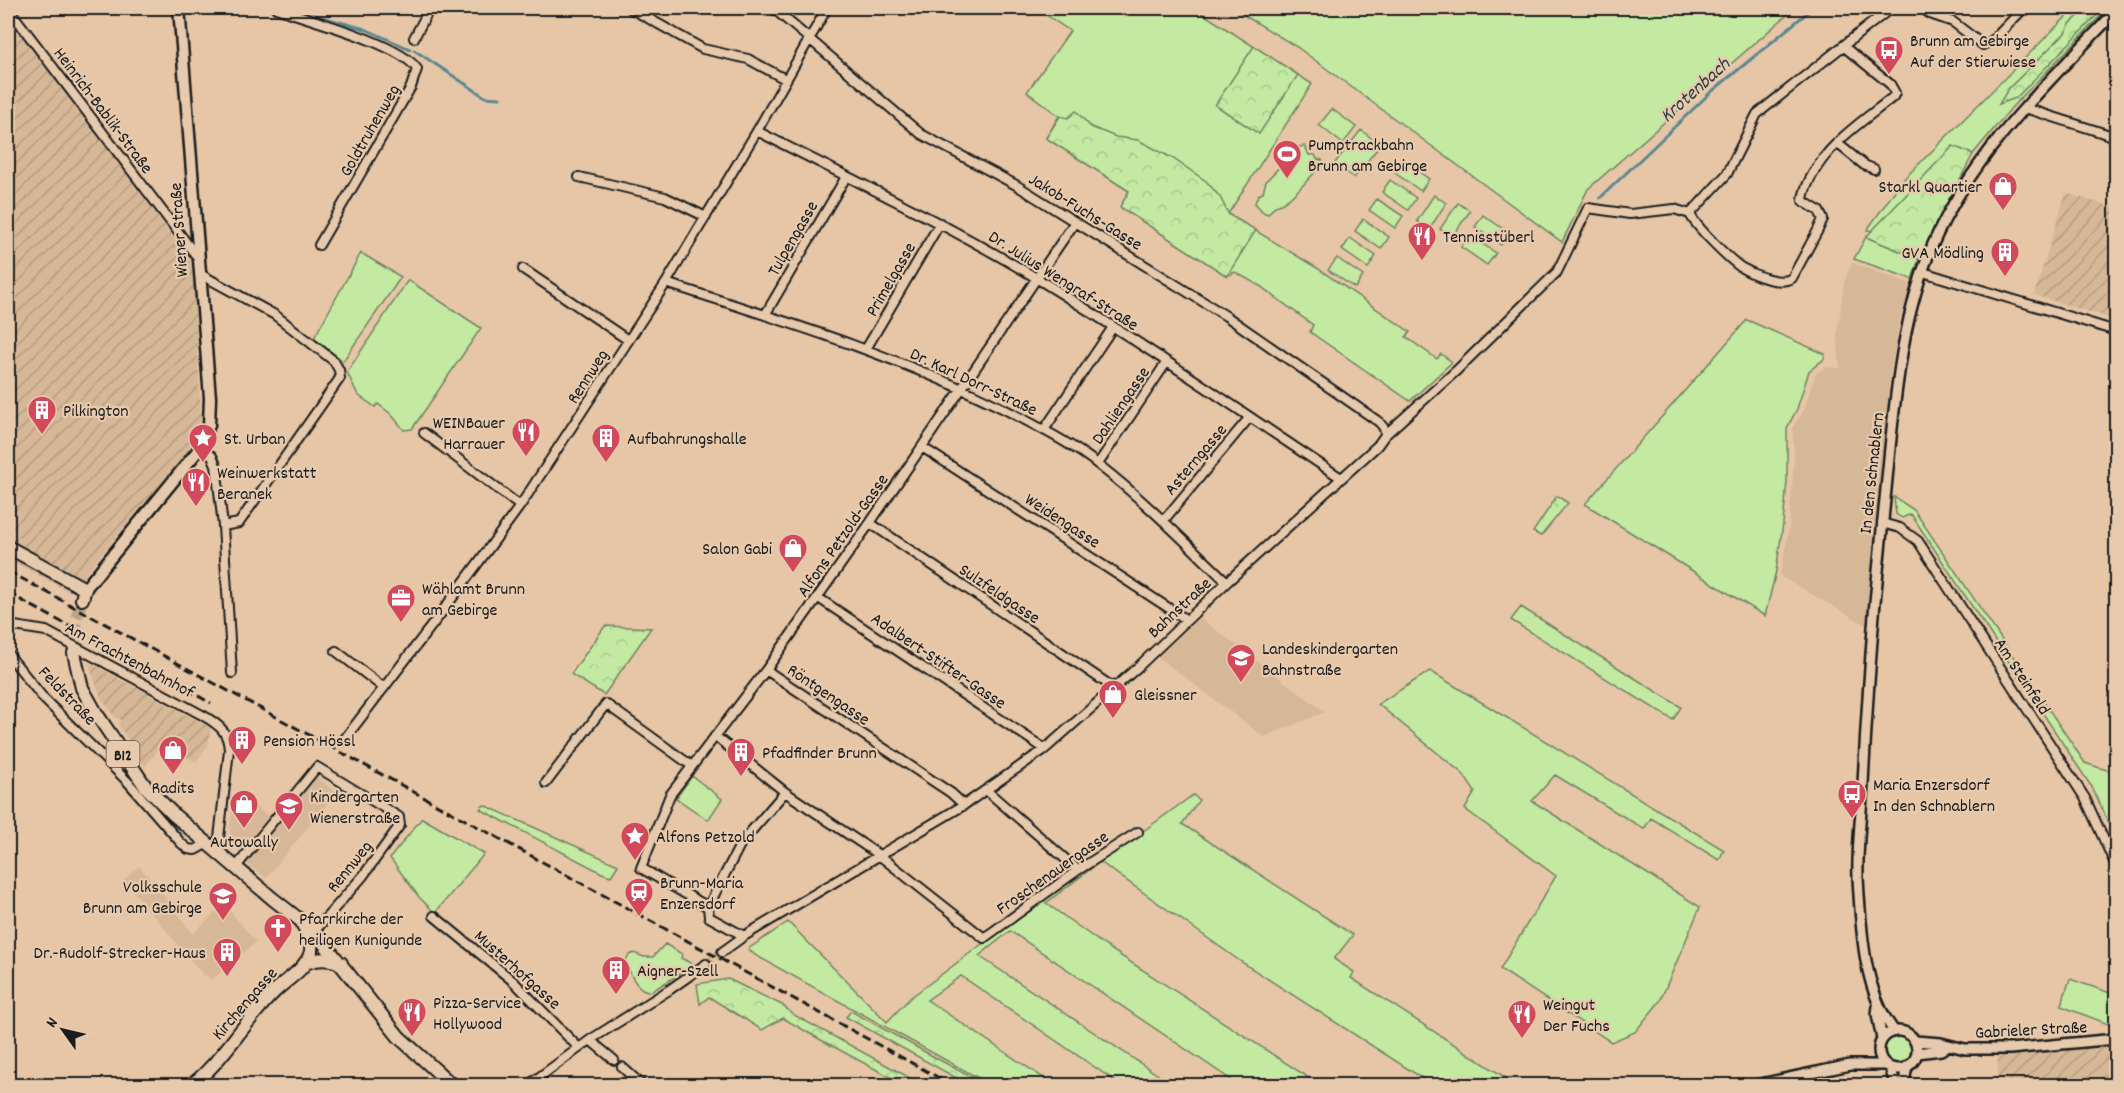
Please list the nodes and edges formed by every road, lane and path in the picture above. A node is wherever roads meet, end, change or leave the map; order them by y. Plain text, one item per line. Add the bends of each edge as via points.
1 (8, 8) edge
2 (179, 8) edge
3 (276, 8) edge
4 (430, 8) edge
5 (630, 8) edge
6 (773, 8) edge
7 (827, 8) edge
8 (1891, 8) edge
9 (1922, 8) edge
10 (2024, 8) edge
11 (296, 11) edge
12 (2116, 11) edge
13 (810, 37) junction
14 (414, 38) dead end
15 (1843, 46) junction
16 (785, 79) junction
17 (2025, 108) junction
18 (757, 131) junction
19 (2116, 137) edge
20 (1837, 143) junction
21 (1874, 169) dead end
22 (579, 177) dead end
23 (846, 177) junction
24 (1690, 214) junction
25 (706, 217) junction
26 (1075, 222) junction
27 (940, 223) junction
28 (319, 245) dead end
29 (199, 259) junction
30 (523, 269) dead end
31 (1923, 272) junction
32 (200, 274) junction
33 (1037, 278) junction
34 (666, 283) junction
35 (765, 315) junction
36 (1113, 327) junction
37 (2116, 331) edge
38 (628, 340) junction
39 (866, 350) junction
40 (1166, 363) junction
41 (962, 388) junction
42 (1249, 418) junction
43 (1044, 430) junction
44 (424, 433) dead end
45 (1385, 435) junction
46 (922, 447) junction
47 (200, 448) junction
48 (1098, 464) junction
49 (1341, 478) junction
50 (520, 506) junction
51 (1164, 519) junction
52 (870, 523) junction
53 (1882, 523) junction
54 (223, 526) junction
55 (8, 547) edge
56 (1227, 582) junction
57 (84, 594) joint
58 (817, 597) junction
59 (1187, 620) junction
60 (8, 625) edge
61 (336, 651) dead end
62 (74, 653) tunnel mouth
63 (8, 654) edge
64 (766, 670) junction
65 (232, 673) dead end
66 (384, 688) junction
67 (1114, 688) junction
68 (715, 736) junction
69 (343, 741) dead end
70 (1045, 749) junction
71 (692, 766) junction
72 (546, 783) dead end
73 (986, 790) junction
74 (784, 792) junction
75 (964, 805) junction
76 (1138, 832) dead end
77 (211, 847) junction
78 (879, 855) junction
79 (2116, 866) edge
80 (236, 867) junction
81 (1078, 870) junction
82 (708, 907) junction
83 (434, 916) dead end
84 (312, 934) junction
85 (744, 936) junction
86 (722, 952) tunnel mouth
87 (305, 963) junction
88 (342, 964) junction
89 (706, 964) tunnel mouth
90 (1878, 1006) junction
91 (1894, 1031) junction
92 (1882, 1039) junction
93 (2116, 1039) edge
94 (590, 1040) junction
95 (1915, 1041) junction
96 (1947, 1046) junction
97 (579, 1048) junction
98 (1879, 1052) junction
99 (1917, 1053) junction
100 (614, 1060) dead end
101 (1859, 1064) junction
102 (1888, 1066) junction
103 (211, 1067) junction
104 (622, 1067) dead end
105 (1907, 1067) junction
106 (189, 1086) edge
107 (199, 1086) edge
108 (453, 1086) edge
109 (526, 1086) edge
110 (643, 1086) edge
111 (1751, 1086) edge
112 (1896, 1086) edge
113 (1904, 1086) edge

1 - 29 street, Heinrich-Bablik-Straße
2 - 29 main road, Wiener Straße
3 - 11 street, Goldtruhenweg
4 - 14 street
5 - 16 street via 703,49 748,59
6 - 13 street, Jakob-Fuchs-Gasse
7 - 13 street, Rennweg
8 - 15 street
9 - 10 street via 1953,22 1983,45
11 - 28 street, Goldtruhenweg via 394,50 417,69 411,87
12 - 17 street, In den Schnablern
13 - 16 street, Rennweg
13 - 26 street, Jakob-Fuchs-Gasse via 921,134
15 - 20 street via 1890,84 1895,93
15 - 24 street via 1757,114 1727,174
16 - 18 street, Rennweg
17 - 19 street
17 - 31 street, In den Schnablern via 1961,190
18 - 23 street, Dr. Julius Wengraf-Straße
18 - 25 street, Rennweg
20 - 21 street
20 - 24 street via 1816,168 1803,196 1822,219 1789,280 1742,268
22 - 25 street via 665,196
23 - 27 street, Dr. Julius Wengraf-Straße
23 - 35 street, Tulpengasse
24 - 45 street, Bahnstraße via 1674,209 1630,214 1588,208 1557,272
25 - 34 street, Rennweg
26 - 33 street, Alfons Petzold-Gasse
26 - 45 street, Jakob-Fuchs-Gasse via 1245,330 1379,422
27 - 33 street, Dr. Julius Wengraf-Straße
27 - 39 street, Primelgasse
29 - 32 main road, Wiener Straße
30 - 38 street
31 - 37 street
31 - 53 street, In den Schnablern via 1910,310 1900,363
32 - 47 main road, Wiener Straße via 210,416
32 - 54 street via 280,319 334,361 340,378 239,523
33 - 36 street, Dr. Julius Wengraf-Straße
33 - 41 street, Alfons Petzold-Gasse
34 - 35 street, Dr. Karl Dorr-Straße
34 - 38 street, Rennweg
35 - 39 street, Dr. Karl Dorr-Straße
36 - 40 street, Dr. Julius Wengraf-Straße
36 - 43 street
38 - 50 street, Rennweg
39 - 41 street, Dr. Karl Dorr-Straße
40 - 42 street, Dr. Julius Wengraf-Straße
40 - 48 street, Dahliengasse
41 - 43 street, Dr. Karl Dorr-Straße
41 - 46 street, Alfons Petzold-Gasse
42 - 49 street, Dr. Julius Wengraf-Straße
42 - 51 street, Asterngasse
43 - 48 street, Dr. Karl Dorr-Straße
44 - 50 street
45 - 49 street, Bahnstraße
46 - 52 street, Alfons Petzold-Gasse
46 - 59 street, Weidengasse
47 - 54 street via 212,456 216,465
47 - 57 main road, Wiener Straße
48 - 51 street, Dr. Karl Dorr-Straße
49 - 56 street, Bahnstraße
50 - 66 street, Rennweg
51 - 56 street, Dr. Karl Dorr-Straße
52 - 58 street, Alfons Petzold-Gasse
52 - 67 street, Sulzfeldgasse
53 - 79 street, Am Steinfeld via 1899,528 1918,541 2085,798
53 - 90 street, In den Schnablern via 1868,680 1858,876 1864,939
54 - 65 street
55 - 57 main road
56 - 59 street, Bahnstraße
58 - 64 street, Alfons Petzold-Gasse
58 - 70 street, Adalbert-Stifter-Gasse
59 - 67 street, Bahnstraße
60 - 77 street, Am Frachtenbahnhof via 46,632 224,729 228,740 219,838
61 - 66 street
62 - 77 main road, B12 via 82,688 136,774 162,804
63 - 77 street, Feldstraße via 44,699 128,782 181,843 195,850
64 - 68 street, Alfons Petzold-Gasse
64 - 75 street, Röntgengasse
66 - 69 street, Rennweg
67 - 70 street, Bahnstraße
68 - 71 street, Alfons Petzold-Gasse
68 - 74 street
70 - 73 street, Bahnstraße
71 - 72 street via 606,704
71 - 82 street, Alfons Petzold-Gasse via 670,795 641,868
73 - 75 street, Bahnstraße
73 - 81 street
74 - 78 street
74 - 82 street via 741,843
75 - 78 street, Bahnstraße
76 - 81 street, Froschenauergasse
77 - 80 main road, B12
78 - 81 street, Froschenauergasse via 984,938
78 - 85 street, Bahnstraße
80 - 84 main road, B12
80 - 84 street, Rennweg via 317,767 399,817 400,825 363,876
82 - 85 street via 709,917
83 - 97 street, Musterhofgasse via 513,981
84 - 87 main road
84 - 88 main road, B12
85 - 86 street, Bahnstraße
87 - 88 main road via 329,958
87 - 103 main road, Kirchengasse via 266,1000
88 - 108 main road, B12 via 399,1037
89 - 94 street
90 - 91 street, In den Schnablern
90 - 92 street, In den Schnablern
91 - 92 street
91 - 95 street via 1907,1032
92 - 98 street
93 - 96 street, Gabrieler Straße via 2010,1049
94 - 97 street
94 - 100 street
95 - 96 street, Gabrieler Straße
95 - 99 street
96 - 99 street, Gabrieler Straße
97 - 109 street
98 - 101 street
98 - 102 street
99 - 105 street
101 - 102 street
101 - 111 street
102 - 105 street
102 - 112 street
103 - 106 main road
103 - 107 main road
104 - 110 street
105 - 113 street

